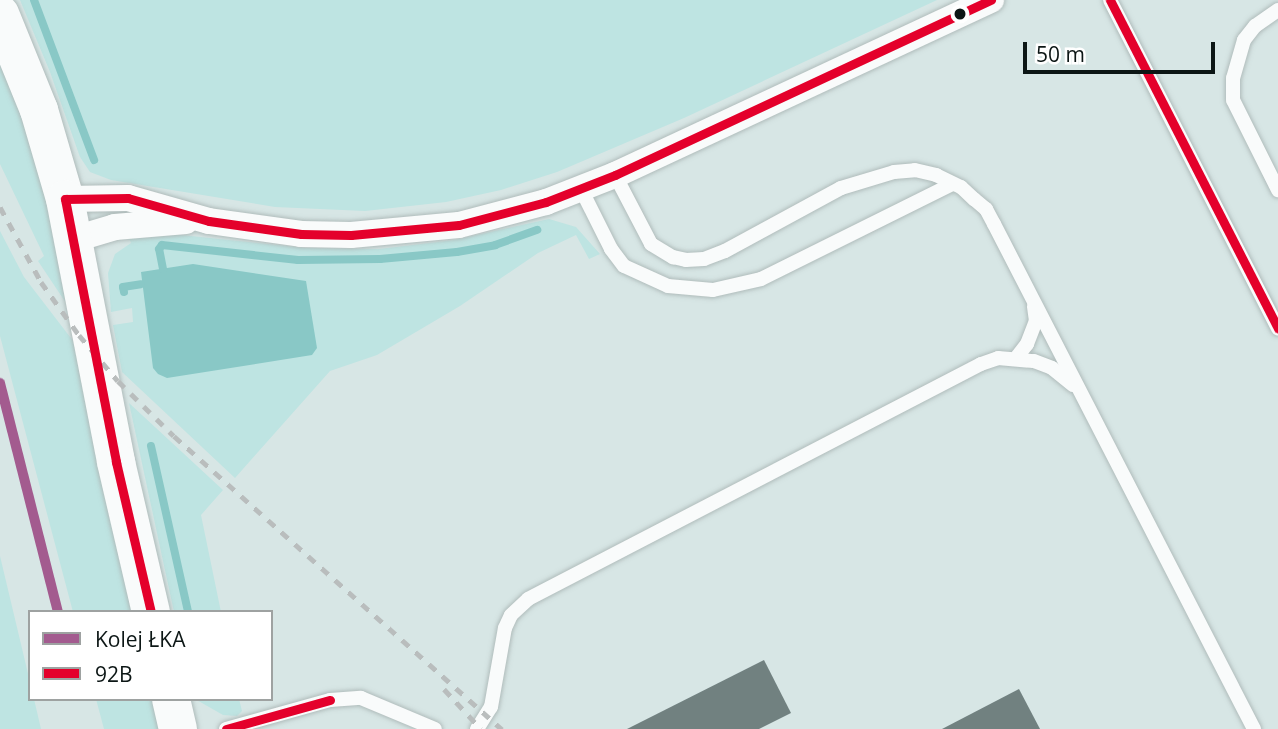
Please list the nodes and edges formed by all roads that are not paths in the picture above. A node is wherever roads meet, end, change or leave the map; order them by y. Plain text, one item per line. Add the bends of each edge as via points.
1 (991, 0) edge
2 (1110, 0) edge
3 (1278, 10) edge
4 (0, 14) edge
5 (615, 175) junction
6 (952, 184) junction
7 (581, 189) junction
8 (1278, 190) edge
9 (65, 200) junction
10 (209, 221) junction
11 (75, 239) junction
12 (1034, 302) junction
13 (1278, 328) edge
14 (1016, 358) junction
15 (1081, 394) junction
16 (151, 610) edge
17 (171, 701) edge
18 (178, 729) edge
19 (226, 729) edge
20 (435, 729) edge
21 (477, 729) edge
22 (1254, 729) edge

1 - 5 street
2 - 13 lane
3 - 8 lane via 1244,40 1233,78 1233,100
4 - 9 street via 39,110
5 - 6 lane via 651,244 686,260 725,251 819,199 869,178 915,170
5 - 7 street
6 - 7 lane via 761,279 713,290 668,286 624,266
6 - 12 lane via 986,209
7 - 10 street via 509,213 412,232 301,234
9 - 10 street via 128,198
9 - 11 street
10 - 11 street via 141,223
11 - 16 street via 116,462
12 - 14 lane via 1036,321
12 - 15 lane
14 - 15 lane via 1052,368
14 - 21 lane via 981,363 528,599 505,628 491,707
15 - 22 lane
17 - 18 street
19 - 20 lane via 330,700 361,698

